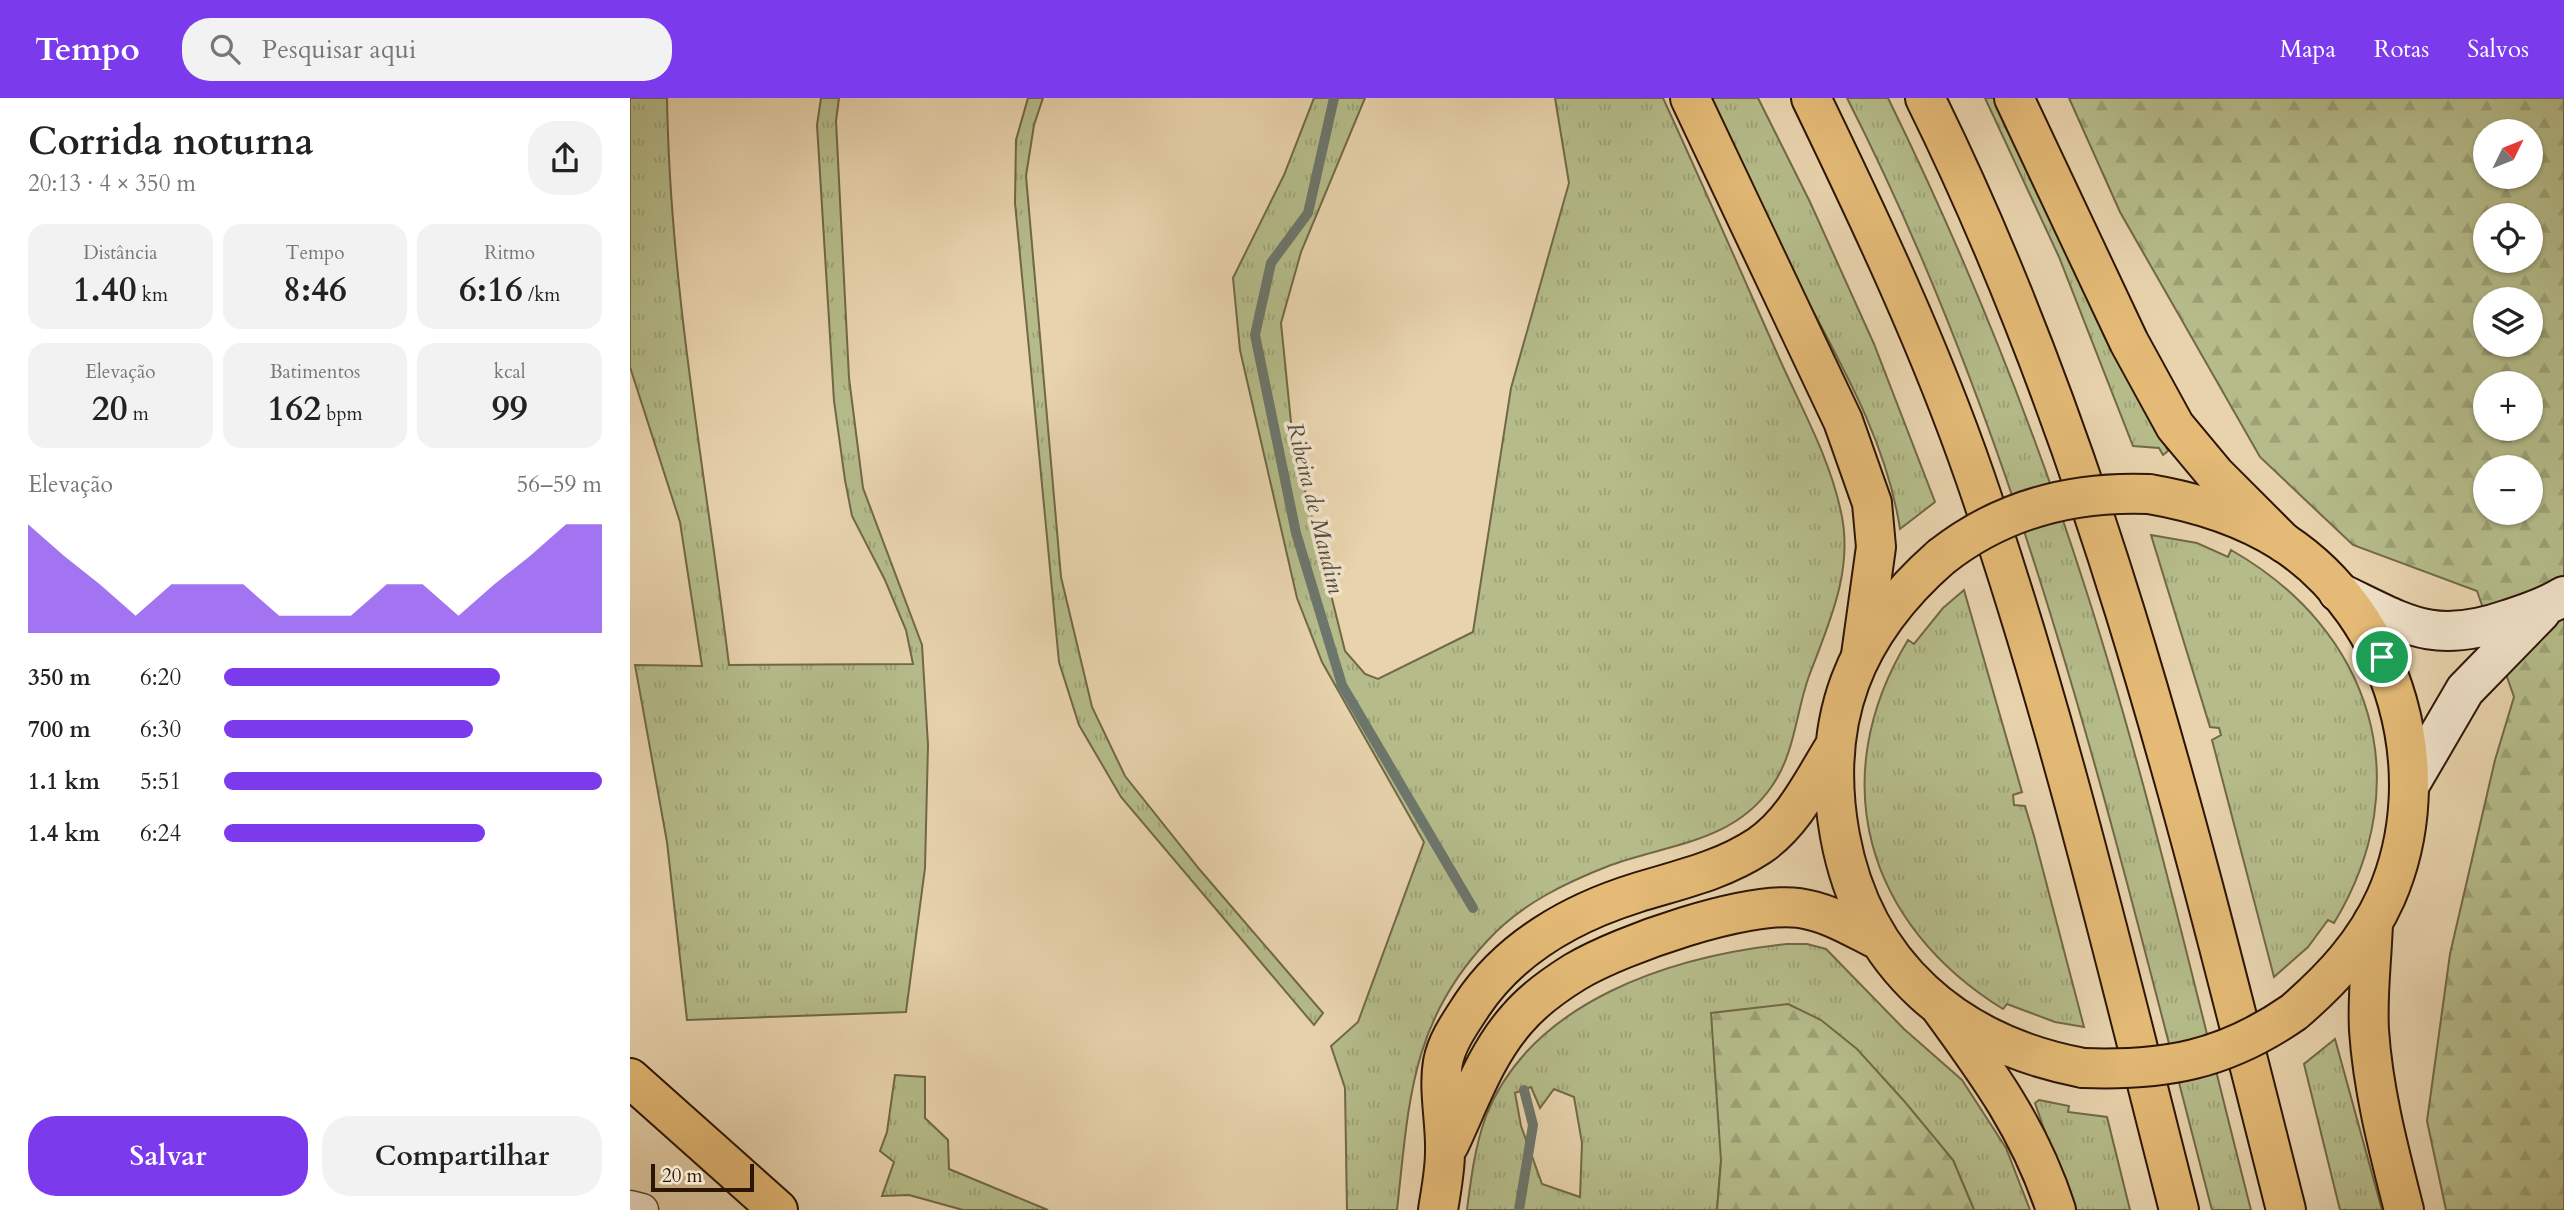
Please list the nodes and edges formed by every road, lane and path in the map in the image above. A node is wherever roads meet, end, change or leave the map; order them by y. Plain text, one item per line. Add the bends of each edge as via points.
1 (1690, 98) edge
2 (1811, 98) edge
3 (1925, 98) edge
4 (2014, 98) edge
5 (2284, 543) junction
6 (2337, 592) junction
7 (2556, 601) edge
8 (1861, 656) junction
9 (1833, 749) junction
10 (2409, 786) junction
11 (2373, 922) junction
12 (1878, 940) junction
13 (1940, 1007) junction
14 (630, 1078) edge
15 (1446, 1154) junction
16 (630, 1207) edge
17 (642, 1210) edge
18 (778, 1210) edge
19 (1438, 1210) edge
20 (2056, 1210) edge
21 (2179, 1210) edge
22 (2286, 1210) edge
23 (2404, 1210) edge

1 - 8 main road via 1843,421 1872,503 1876,547
2 - 21 main road via 1929,359 1991,525 2070,789
3 - 22 main road via 2019,305 2119,587
4 - 5 main road via 2129,342 2175,426
5 - 6 main road
5 - 8 main road, bridge via 2221,511 2148,494 2103,493 2047,503 1993,523 1941,557 1896,601
6 - 7 main road via 2412,626 2447,633 2479,630
6 - 10 main road via 2368,632 2392,681 2406,739
7 - 10 main road via 2465,690
8 - 9 main road
9 - 12 main road via 1833,795 1843,853 1856,896
9 - 15 main road via 1782,826 1761,844 1704,874 1568,920 1535,940 1499,972 1457,1028 1443,1062
10 - 11 main road via 2396,867
11 - 13 main road, bridge via 2352,954 2294,1013 2254,1037 2198,1060 2162,1067 2083,1068 2007,1047
11 - 23 main road via 2372,1059
12 - 13 main road via 1907,977
12 - 15 main road via 1831,916 1782,906 1690,927 1598,960 1550,989 1510,1028 1482,1074
13 - 20 main road via 2012,1109 2029,1139
14 - 18 main road
15 - 19 main road
16 - 17 street

